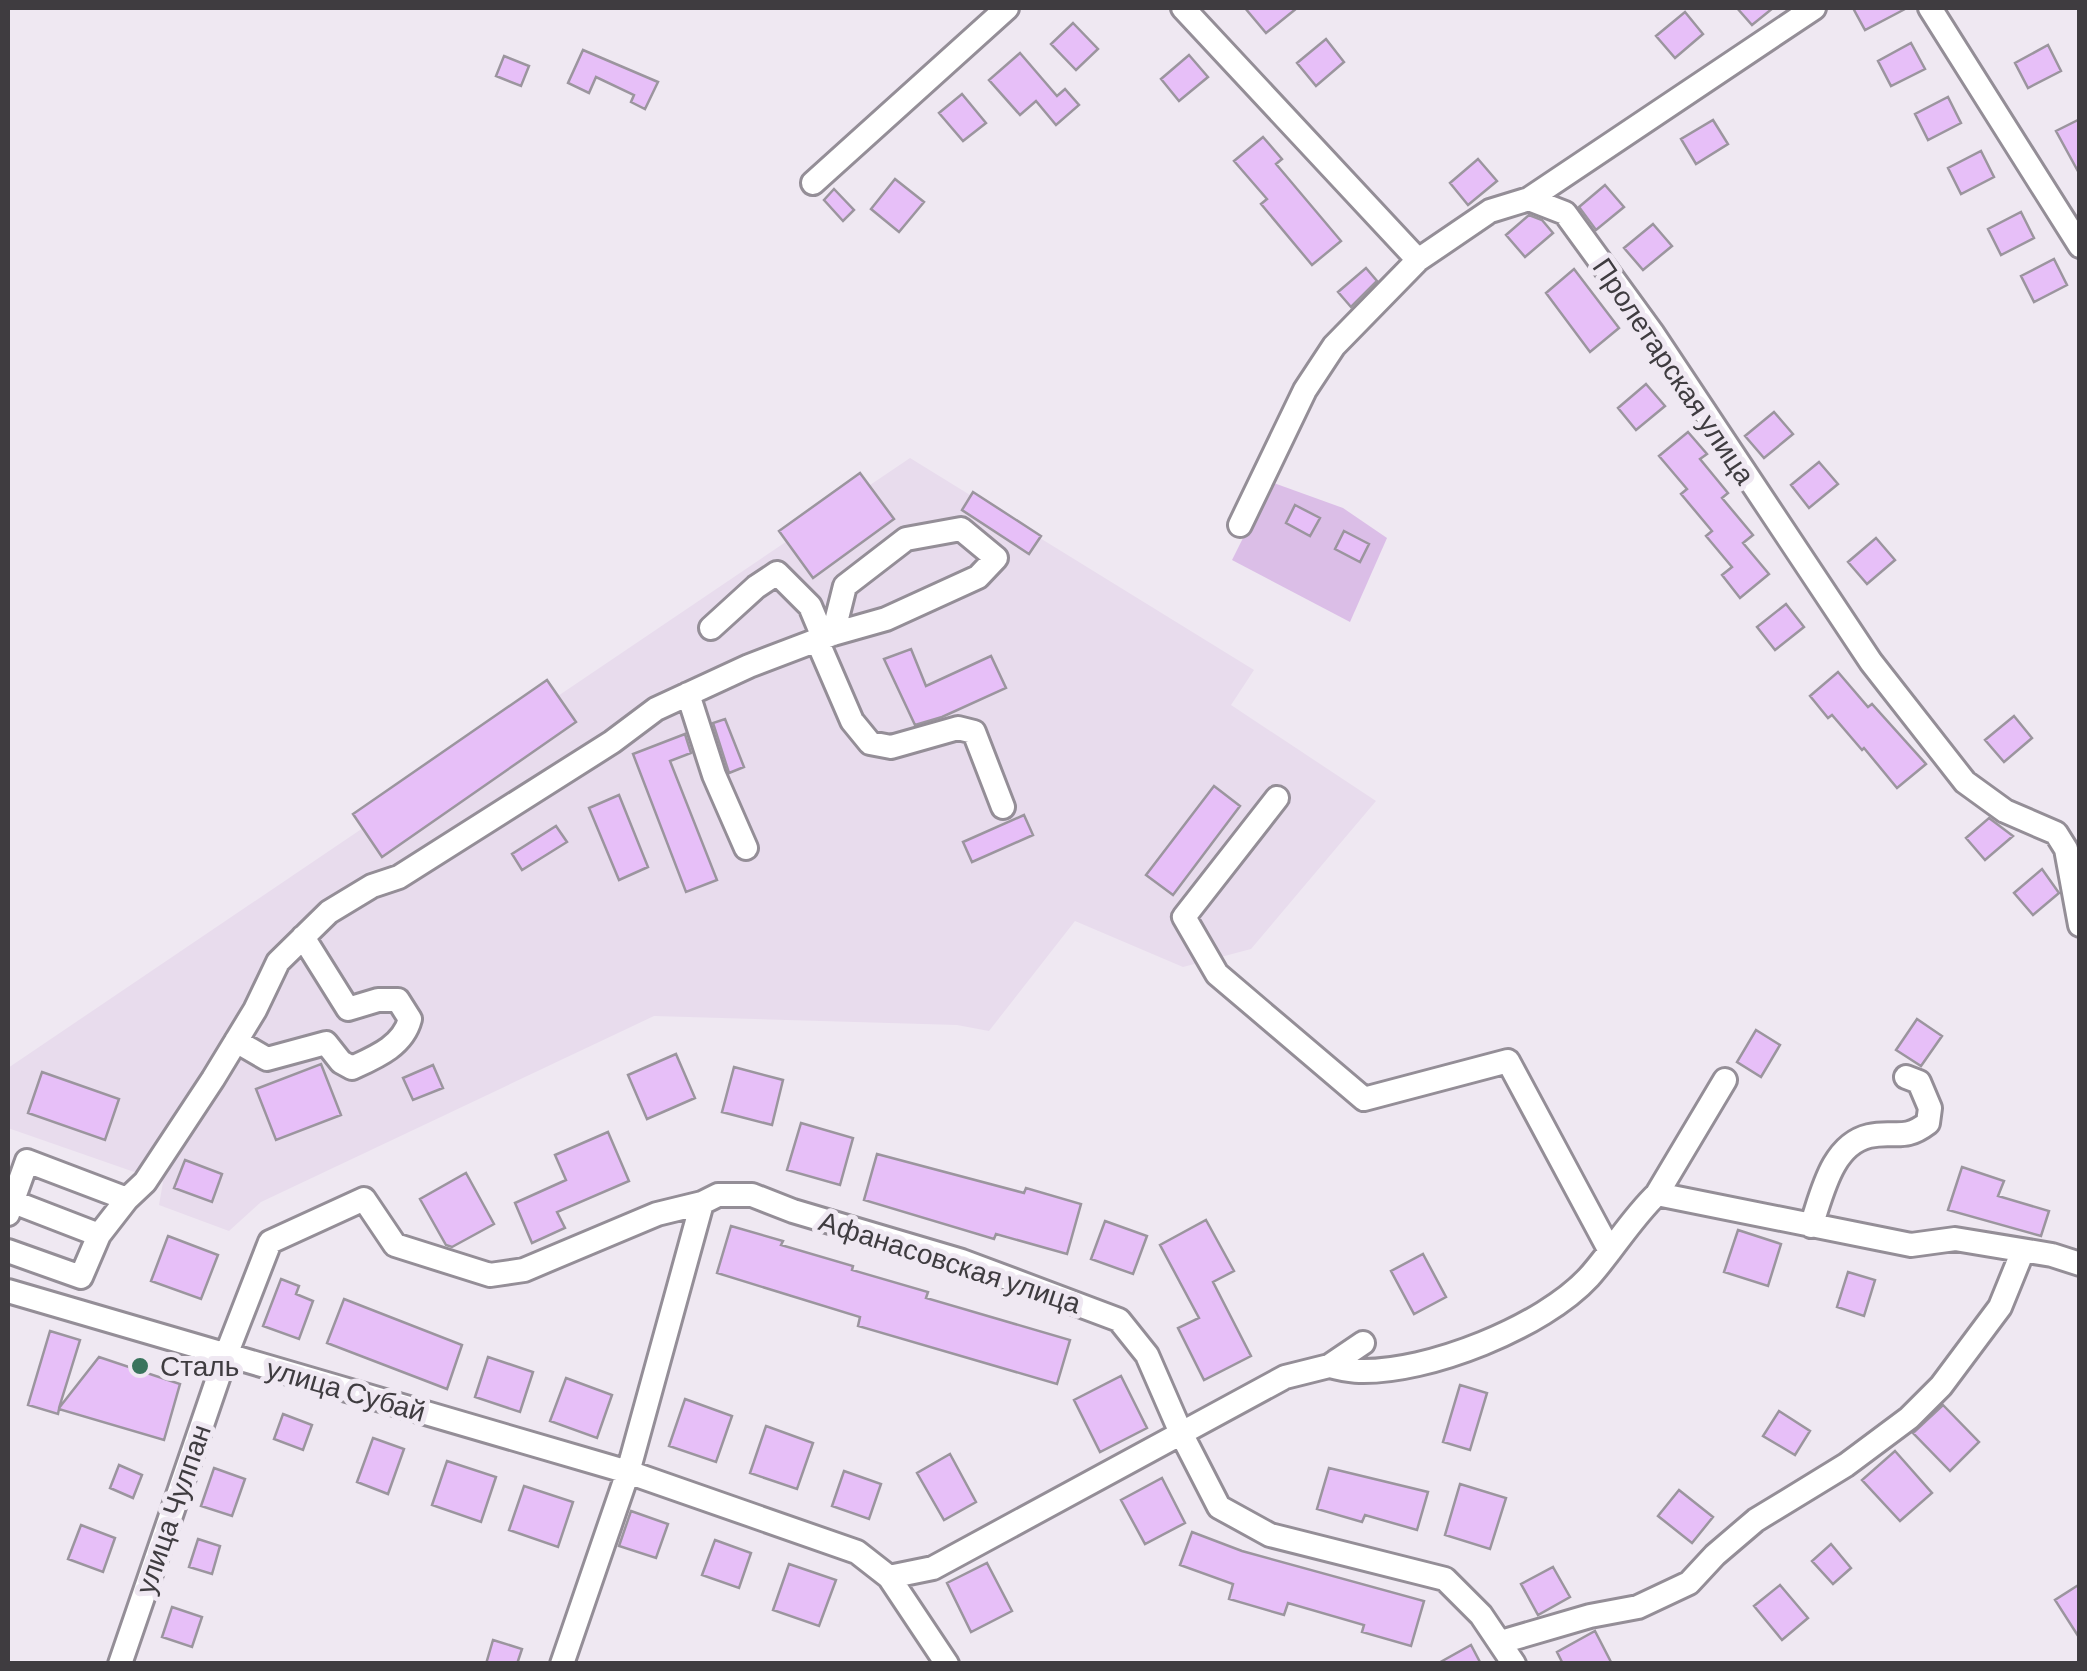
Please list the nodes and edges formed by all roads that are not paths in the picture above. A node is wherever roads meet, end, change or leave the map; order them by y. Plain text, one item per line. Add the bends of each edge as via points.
1 (1006, 8) edge
2 (1183, 8) edge
3 (1814, 8) edge
4 (1930, 8) edge
5 (813, 183) dead end
6 (1529, 199) junction
7 (2080, 246) edge
8 (1418, 260) junction
9 (1240, 524) dead end
10 (710, 628) dead end
11 (824, 637) junction
12 (688, 694) junction
13 (1278, 798) dead end
14 (1003, 807) dead end
15 (746, 848) dead end
16 (2080, 925) edge
17 (303, 938) junction
18 (236, 1042) junction
19 (1906, 1076) dead end
20 (1725, 1080) dead end
21 (1657, 1194) junction
22 (127, 1199) junction
23 (702, 1202) junction
24 (9, 1208) edge
25 (1810, 1226) junction
26 (99, 1235) junction
27 (1610, 1250) junction
28 (8, 1251) edge
29 (2022, 1253) junction
30 (2080, 1264) edge
31 (80, 1276) junction
32 (8, 1291) edge
33 (69, 1309) junction
34 (1363, 1343) dead end
35 (226, 1355) junction
36 (1329, 1366) junction
37 (1181, 1434) junction
38 (628, 1472) junction
39 (889, 1577) junction
40 (1501, 1642) junction
41 (120, 1664) edge
42 (562, 1664) edge
43 (946, 1664) edge
44 (1514, 1664) edge

1 - 5 street
2 - 8 street
3 - 6 street
4 - 7 street
6 - 8 street via 1490,210
6 - 16 street, Пролетарская улица via 1565,213 1871,662 1965,782 2056,833 2066,849
8 - 9 street via 1334,346 1305,390
10 - 11 street via 777,573 810,606
11 - 11 street via 886,619 978,577 996,558 961,529 906,539 845,586
11 - 12 street
11 - 14 street via 852,721 870,743 891,747 958,728 974,732
12 - 15 street
12 - 17 street via 656,708 400,877 328,912
13 - 27 street via 1184,917 1217,974 1364,1099 1508,1061
17 - 18 street via 278,962
17 - 18 street via 348,1009 398,1000 410,1019 406,1034 352,1068 326,1043 267,1059
18 - 22 street
19 - 25 street via 1920,1082 1928,1123 1912,1135 1868,1136 1845,1150
20 - 21 street
21 - 25 street
21 - 27 street
22 - 24 street via 27,1161
22 - 26 street
23 - 35 street, Афанасовская улица via 524,1270 490,1275 395,1245 364,1199 270,1242
23 - 37 street, Афанасовская улица via 752,1195 962,1261 1119,1320 1147,1355
23 - 38 street
24 - 26 street
25 - 29 street via 1911,1245 1955,1239
26 - 31 street
27 - 36 street via 1586,1280 1518,1330 1398,1368
28 - 31 street
29 - 30 street
29 - 40 street via 2000,1307 1909,1418 1756,1520 1689,1583 1638,1608
31 - 33 street
32 - 33 street, улица Субай
33 - 35 street, улица Субай
34 - 36 street
35 - 38 street, улица Субай
35 - 41 street, улица Чулпан
36 - 37 street via 1285,1377
37 - 39 street via 933,1568
37 - 40 street, Афанасовская улица via 1219,1507 1234,1518 1270,1535 1445,1579
38 - 39 street, улица Субай via 857,1552
38 - 42 street
39 - 43 street, улица Субай
40 - 44 street, Афанасовская улица

